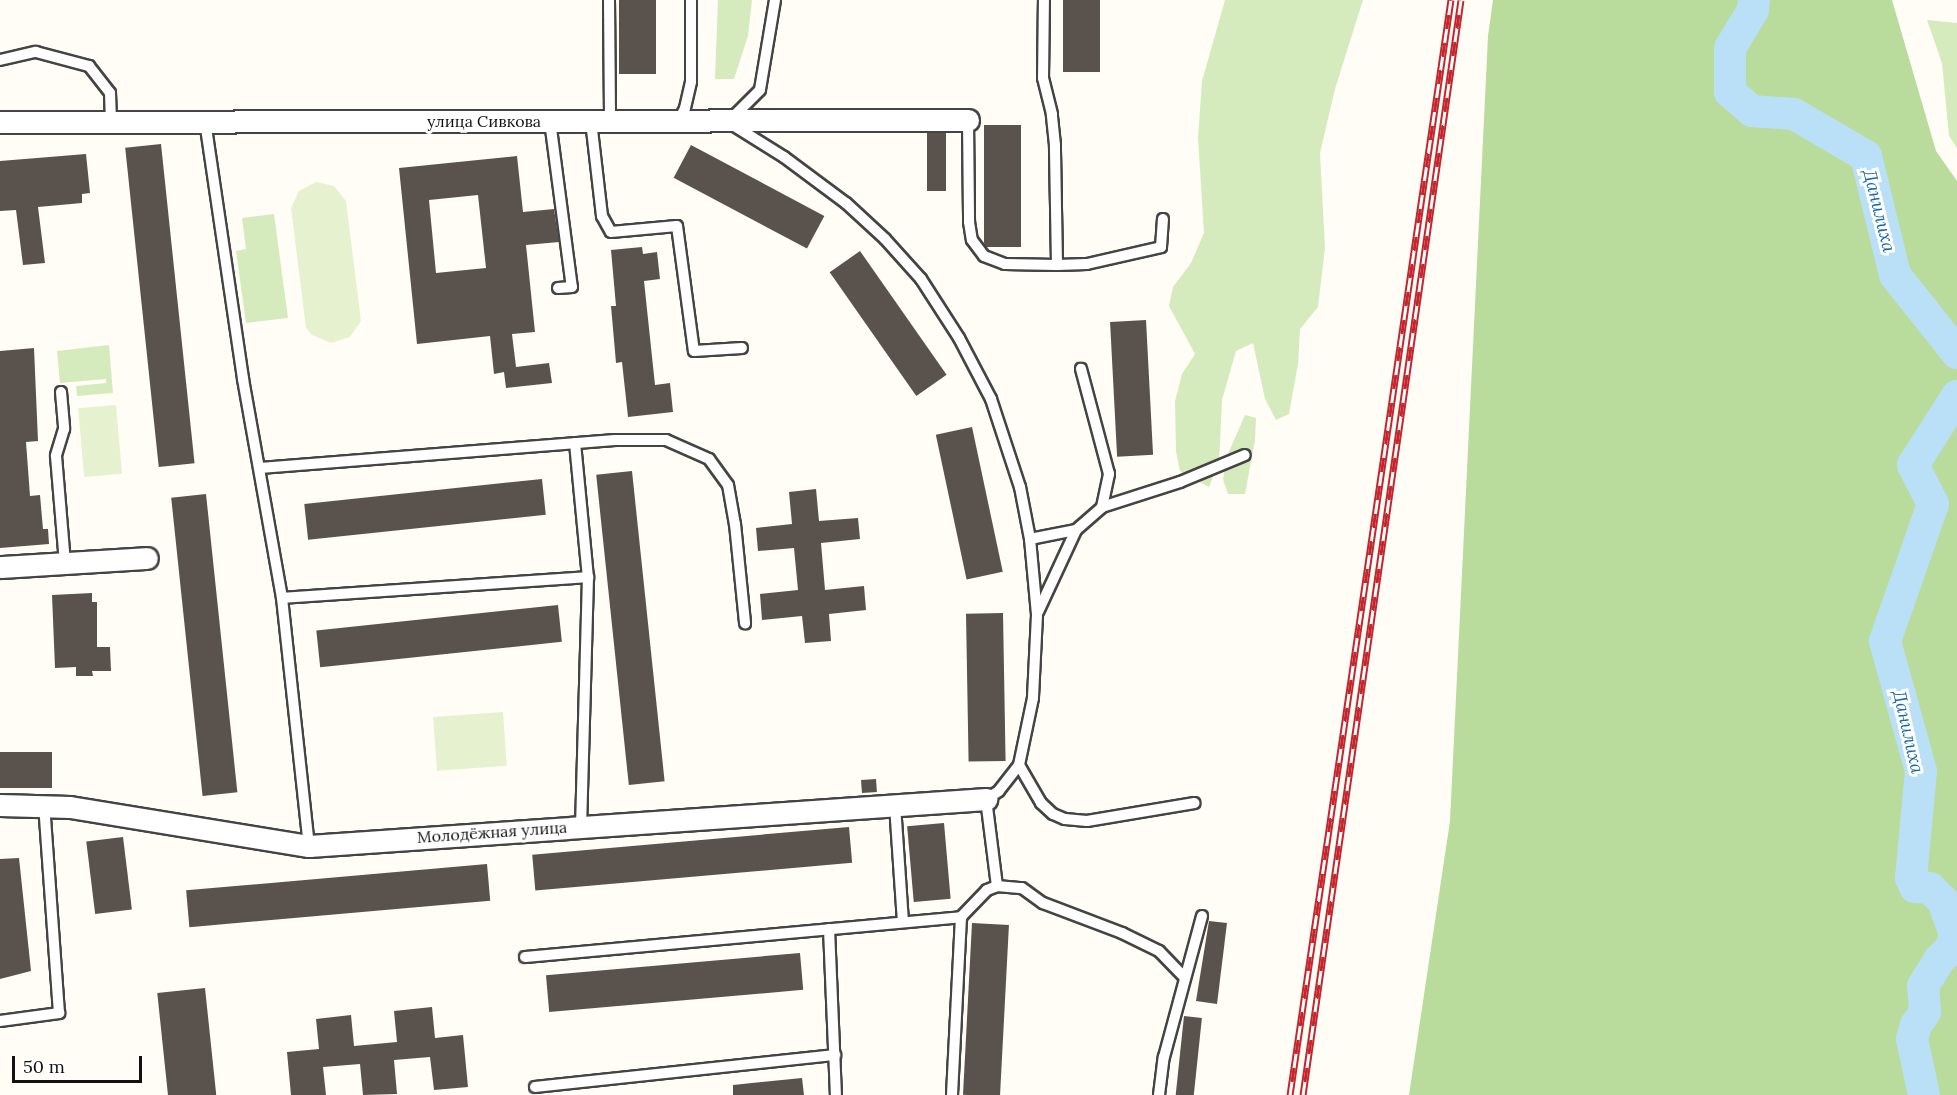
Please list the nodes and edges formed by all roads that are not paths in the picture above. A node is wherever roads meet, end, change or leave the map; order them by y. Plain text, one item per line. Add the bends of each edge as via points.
1 (609, 0) edge
2 (691, 0) edge
3 (775, 0) edge
4 (1044, 0) edge
5 (0, 60) edge
6 (679, 120) junction
7 (968, 120) joint
8 (550, 121) junction
9 (600, 121) junction
10 (0, 122) edge
11 (111, 122) junction
12 (205, 122) junction
13 (728, 122) junction
14 (1164, 219) dead end
15 (1057, 265) junction
16 (558, 288) dead end
17 (742, 348) dead end
18 (1081, 369) dead end
19 (61, 392) dead end
20 (575, 443) junction
21 (1245, 455) dead end
22 (260, 468) junction
23 (1102, 507) junction
24 (1076, 530) junction
25 (1030, 539) junction
26 (147, 558) dead end
27 (65, 563) junction
28 (0, 567) edge
29 (588, 577) junction
30 (282, 598) junction
31 (1037, 615) junction
32 (745, 623) dead end
33 (1019, 765) junction
34 (986, 799) junction
35 (1195, 803) dead end
36 (0, 805) edge
37 (895, 805) junction
38 (44, 806) junction
39 (581, 826) junction
40 (309, 846) junction
41 (997, 886) junction
42 (1202, 916) dead end
43 (961, 917) junction
44 (903, 922) junction
45 (829, 929) junction
46 (525, 957) dead end
47 (1185, 978) junction
48 (0, 1021) edge
49 (835, 1055) junction
50 (535, 1087) dead end
51 (836, 1095) edge
52 (952, 1095) edge
53 (1159, 1095) edge

1 - 9 lane
2 - 6 lane via 690,82
3 - 13 lane via 760,90
4 - 15 lane via 1043,78 1055,145
5 - 11 lane via 36,52 89,66 110,93
6 - 9 street, улица Сивкова
6 - 13 street, улица Сивкова
7 - 13 street, улица Сивкова
7 - 15 lane via 972,240 984,256 1005,264
8 - 9 street, улица Сивкова
8 - 12 street, улица Сивкова
8 - 16 lane via 572,287
9 - 17 lane via 602,216 610,232 677,226 694,351
10 - 11 street, улица Сивкова
11 - 12 street, улица Сивкова
12 - 22 lane
13 - 25 lane via 846,203 921,279 959,338 991,399 1020,487
14 - 15 lane via 1161,247 1087,264
18 - 23 lane via 1109,474
19 - 27 lane via 64,429 56,456
20 - 22 lane
20 - 29 lane
20 - 32 lane via 666,440 709,459 728,485
21 - 23 lane via 1180,482
22 - 30 lane
23 - 24 lane
24 - 25 lane
24 - 31 lane
25 - 31 lane
26 - 27 street
27 - 28 street
29 - 30 lane
29 - 39 lane
30 - 40 lane
31 - 33 lane via 1033,698
33 - 34 lane via 1004,785
33 - 35 lane via 1041,803 1065,819 1087,821
34 - 37 street, Молодёжная улица
34 - 41 lane
36 - 38 street, Молодёжная улица
37 - 39 street, Молодёжная улица
37 - 44 lane
38 - 40 street, Молодёжная улица via 142,817
38 - 48 lane via 59,1013
39 - 40 street, Молодёжная улица
41 - 43 lane via 987,890
41 - 47 lane via 1022,888 1043,903 1159,951
42 - 47 lane
43 - 44 lane
43 - 52 lane
44 - 45 lane
45 - 46 lane
45 - 49 lane
47 - 53 lane via 1164,1057
49 - 50 lane
49 - 51 lane

